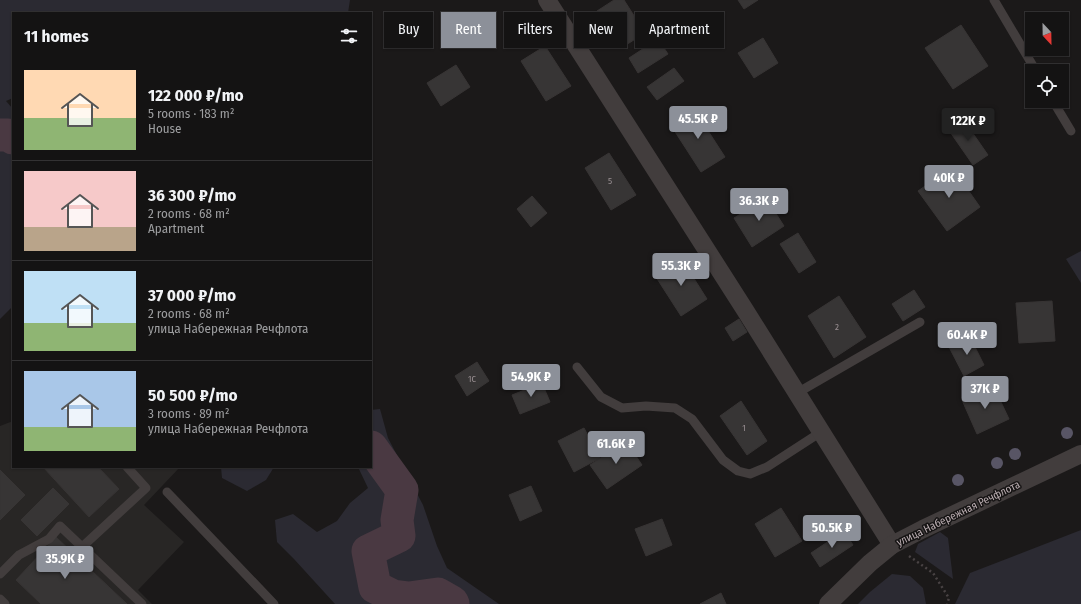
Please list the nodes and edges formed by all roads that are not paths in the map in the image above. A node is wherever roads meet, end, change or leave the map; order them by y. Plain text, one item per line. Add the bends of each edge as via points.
1 (547, 0) edge
2 (994, 0) edge
3 (1032, 64) edge
4 (1057, 108) edge
5 (1071, 131) dead end
6 (920, 322) dead end
7 (577, 367) dead end
8 (797, 393) junction
9 (821, 432) junction
10 (1081, 454) edge
11 (128, 468) edge
12 (167, 492) dead end
13 (892, 545) junction
14 (82, 547) junction
15 (0, 574) edge
16 (0, 599) edge
17 (5, 604) edge
18 (142, 604) edge
19 (274, 604) edge
20 (828, 604) edge

1 - 8 street
2 - 3 lane
4 - 5 lane
6 - 8 lane
7 - 9 lane via 601,397 622,408 675,408 692,418 723,460 738,471 750,474 767,467
8 - 9 street
9 - 13 street
10 - 13 street, улица Набережная Речфлота
11 - 14 lane via 146,488
12 - 19 lane
13 - 20 street, улица Набережная Речфлота
14 - 15 lane via 60,526 49,538 19,555
14 - 18 lane
16 - 17 lane

